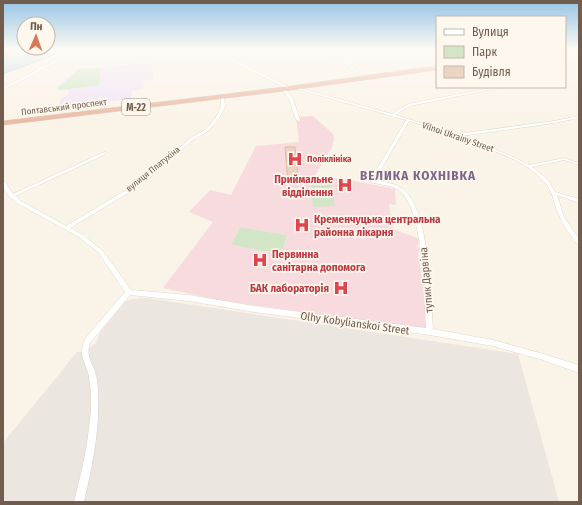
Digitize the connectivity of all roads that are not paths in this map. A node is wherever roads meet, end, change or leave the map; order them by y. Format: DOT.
graph roads {
  1 [pos="31,74"];
  2 [pos="260,74"];
  3 [pos="396,74"];
  4 [pos="3,88"];
  5 [pos="289,88"];
  6 [pos="496,88"];
  7 [pos="223,96"];
  8 [pos="392,115"];
  9 [pos="579,117"];
  10 [pos="298,120"];
  11 [pos="408,120"];
  12 [pos="3,123"];
  13 [pos="457,135"];
  14 [pos="104,153"];
  15 [pos="579,164"];
  16 [pos="528,166"];
  17 [pos="3,183"];
  18 [pos="555,193"];
  19 [pos="12,196"];
  20 [pos="579,201"];
  21 [pos="66,228"];
  22 [pos="579,243"];
  23 [pos="128,292"];
  24 [pos="430,332"];
  25 [pos="579,369"];
  26 [pos="79,502"];
  1 -- 4 [label="street"];
  2 -- 5 [label="street, Vilnoi Ukrainy Street"];
  3 -- 5 [label="highway, Полтавський проспект / М-22"];
  5 -- 7 [label="highway, Полтавський проспект / М-22"];
  5 -- 8 [label="street, Vilnoi Ukrainy Street"];
  5 -- 10 [label="street"];
  6 -- 8 [label="street"];
  7 -- 12 [label="highway, Полтавський проспект / М-22"];
  7 -- 21 [label="street, вулиця Платухіна"];
  8 -- 11 [label="street, Vilnoi Ukrainy Street"];
  9 -- 13 [label="street"];
  11 -- 13 [label="street, Vilnoi Ukrainy Street"];
  11 -- 24 [label="street, тупик Дарвіна"];
  13 -- 16 [label="street, Vilnoi Ukrainy Street"];
  14 -- 19 [label="street"];
  15 -- 16 [label="street"];
  16 -- 18 [label="street, Vilnoi Ukrainy Street"];
  17 -- 19 [label="street"];
  18 -- 20 [label="street"];
  18 -- 22 [label="street, Vilnoi Ukrainy Street"];
  19 -- 21 [label="street"];
  21 -- 23 [label="street"];
  23 -- 24 [label="street, Olhy Kobylianskoi Street"];
  23 -- 26 [label="street"];
  24 -- 25 [label="street, Olhy Kobylianskoi Street"];
}
